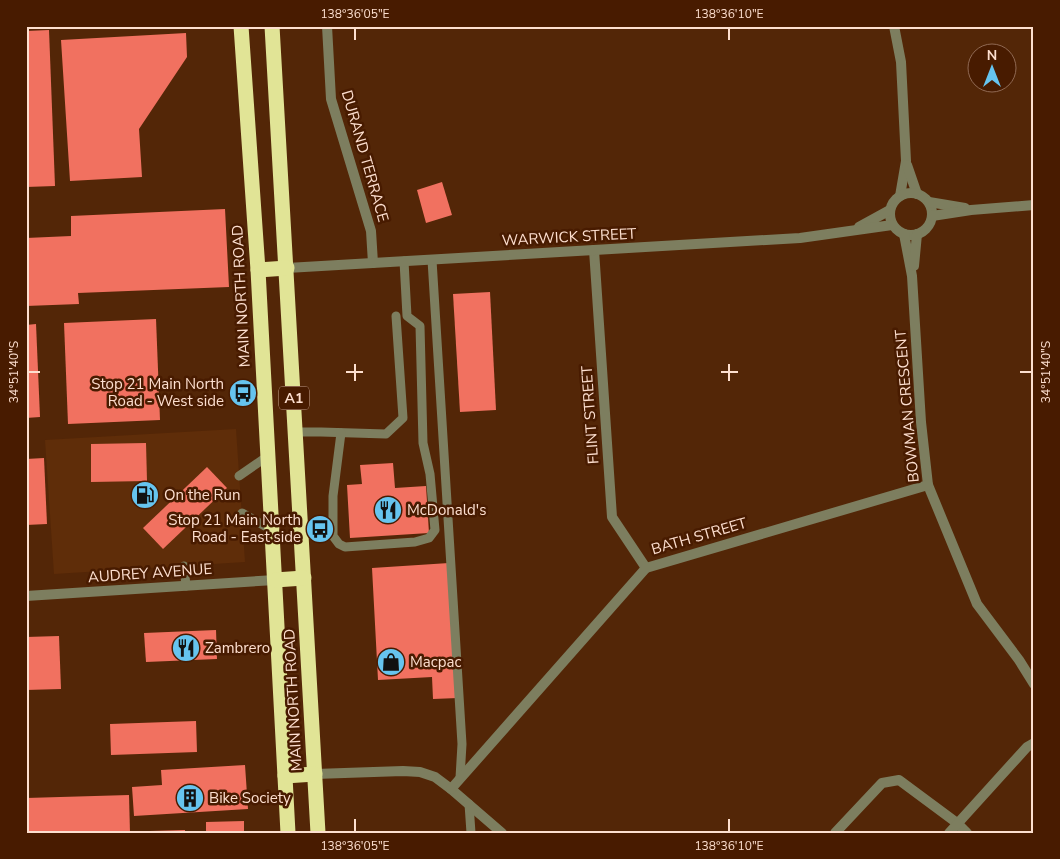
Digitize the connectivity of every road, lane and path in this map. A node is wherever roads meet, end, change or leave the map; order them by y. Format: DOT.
graph roads {
  1 [pos="241,26"];
  2 [pos="272,26"];
  3 [pos="328,26"];
  4 [pos="894,26"];
  5 [pos="906,161"];
  6 [pos="917,194"];
  7 [pos="900,196"];
  8 [pos="929,202"];
  9 [pos="1034,206"];
  10 [pos="890,210"];
  11 [pos="972,210"];
  12 [pos="932,216"];
  13 [pos="892,225"];
  14 [pos="853,230"];
  15 [pos="904,234"];
  16 [pos="917,234"];
  17 [pos="594,250"];
  18 [pos="432,260"];
  19 [pos="404,261"];
  20 [pos="373,263"];
  21 [pos="287,268"];
  22 [pos="258,270"];
  23 [pos="912,276"];
  24 [pos="396,316"];
  25 [pos="296,432"];
  26 [pos="341,433"];
  27 [pos="268,456"];
  28 [pos="239,476"];
  29 [pos="928,485"];
  30 [pos="242,513"];
  31 [pos="272,530"];
  32 [pos="184,566"];
  33 [pos="646,568"];
  34 [pos="304,578"];
  35 [pos="275,580"];
  36 [pos="186,586"];
  37 [pos="26,596"];
  38 [pos="1020,660"];
  39 [pos="1034,671"];
  40 [pos="1034,684"];
  41 [pos="1034,735"];
  42 [pos="1030,745"];
  43 [pos="315,774"];
  44 [pos="285,776"];
  45 [pos="460,778"];
  46 [pos="451,789"];
  47 [pos="469,804"];
  48 [pos="957,823"];
  49 [pos="288,833"];
  50 [pos="318,833"];
  51 [pos="470,833"];
  52 [pos="502,833"];
  53 [pos="835,833"];
  54 [pos="949,833"];
  55 [pos="967,833"];
  1 -- 22 [label="highway, MAIN NORTH ROAD / A1"];
  2 -- 21 [label="highway, MAIN NORTH ROAD / A1"];
  3 -- 20 [label="street, DURAND TERRACE"];
  4 -- 5 [label="street"];
  5 -- 6 [label="street"];
  5 -- 7 [label="street"];
  6 -- 7 [label="street"];
  6 -- 8 [label="street"];
  7 -- 10 [label="street"];
  8 -- 11 [label="street"];
  8 -- 12 [label="street"];
  9 -- 11 [label="street"];
  10 -- 13 [label="street"];
  10 -- 14 [label="street, WARWICK STREET"];
  11 -- 12 [label="street"];
  12 -- 16 [label="street"];
  13 -- 14 [label="street, WARWICK STREET"];
  13 -- 15 [label="street"];
  14 -- 17 [label="street, WARWICK STREET"];
  15 -- 16 [label="street"];
  15 -- 23 [label="street, BOWMAN CRESCENT"];
  16 -- 23 [label="street, BOWMAN CRESCENT"];
  17 -- 18 [label="street, WARWICK STREET"];
  17 -- 33 [label="street, FLINT STREET"];
  18 -- 19 [label="street, WARWICK STREET"];
  18 -- 45 [label="lane"];
  19 -- 20 [label="street, WARWICK STREET"];
  19 -- 26 [label="lane"];
  20 -- 21 [label="street, WARWICK STREET"];
  21 -- 22 [label="highway"];
  21 -- 25 [label="highway, MAIN NORTH ROAD / A1"];
  22 -- 27 [label="highway, MAIN NORTH ROAD / A1"];
  23 -- 29 [label="street, BOWMAN CRESCENT"];
  24 -- 26 [label="lane"];
  25 -- 26 [label="lane"];
  25 -- 34 [label="highway, MAIN NORTH ROAD / A1"];
  27 -- 28 [label="lane"];
  27 -- 31 [label="highway, MAIN NORTH ROAD / A1"];
  29 -- 33 [label="street, BATH STREET"];
  29 -- 38 [label="street, BOWMAN CRESCENT"];
  30 -- 31 [label="lane"];
  31 -- 35 [label="highway, MAIN NORTH ROAD / A1"];
  32 -- 36 [label="lane"];
  33 -- 45 [label="street, BATH STREET"];
  34 -- 35 [label="highway"];
  34 -- 43 [label="highway, MAIN NORTH ROAD / A1"];
  35 -- 36 [label="street, AUDREY AVENUE"];
  35 -- 44 [label="highway, MAIN NORTH ROAD / A1"];
  36 -- 37 [label="street, AUDREY AVENUE"];
  38 -- 39 [label="street, BOWMAN CRESCENT"];
  38 -- 40 [label="street, BOWMAN CRESCENT"];
  41 -- 42 [label="street"];
  42 -- 48 [label="street"];
  43 -- 44 [label="highway"];
  43 -- 46 [label="street"];
  43 -- 50 [label="highway, MAIN NORTH ROAD / A1"];
  44 -- 49 [label="highway, MAIN NORTH ROAD / A1"];
  45 -- 46 [label="street, BATH STREET"];
  46 -- 47 [label="street"];
  47 -- 51 [label="lane"];
  47 -- 52 [label="street"];
  48 -- 53 [label="street"];
  48 -- 54 [label="street"];
  48 -- 55 [label="street"];
}
